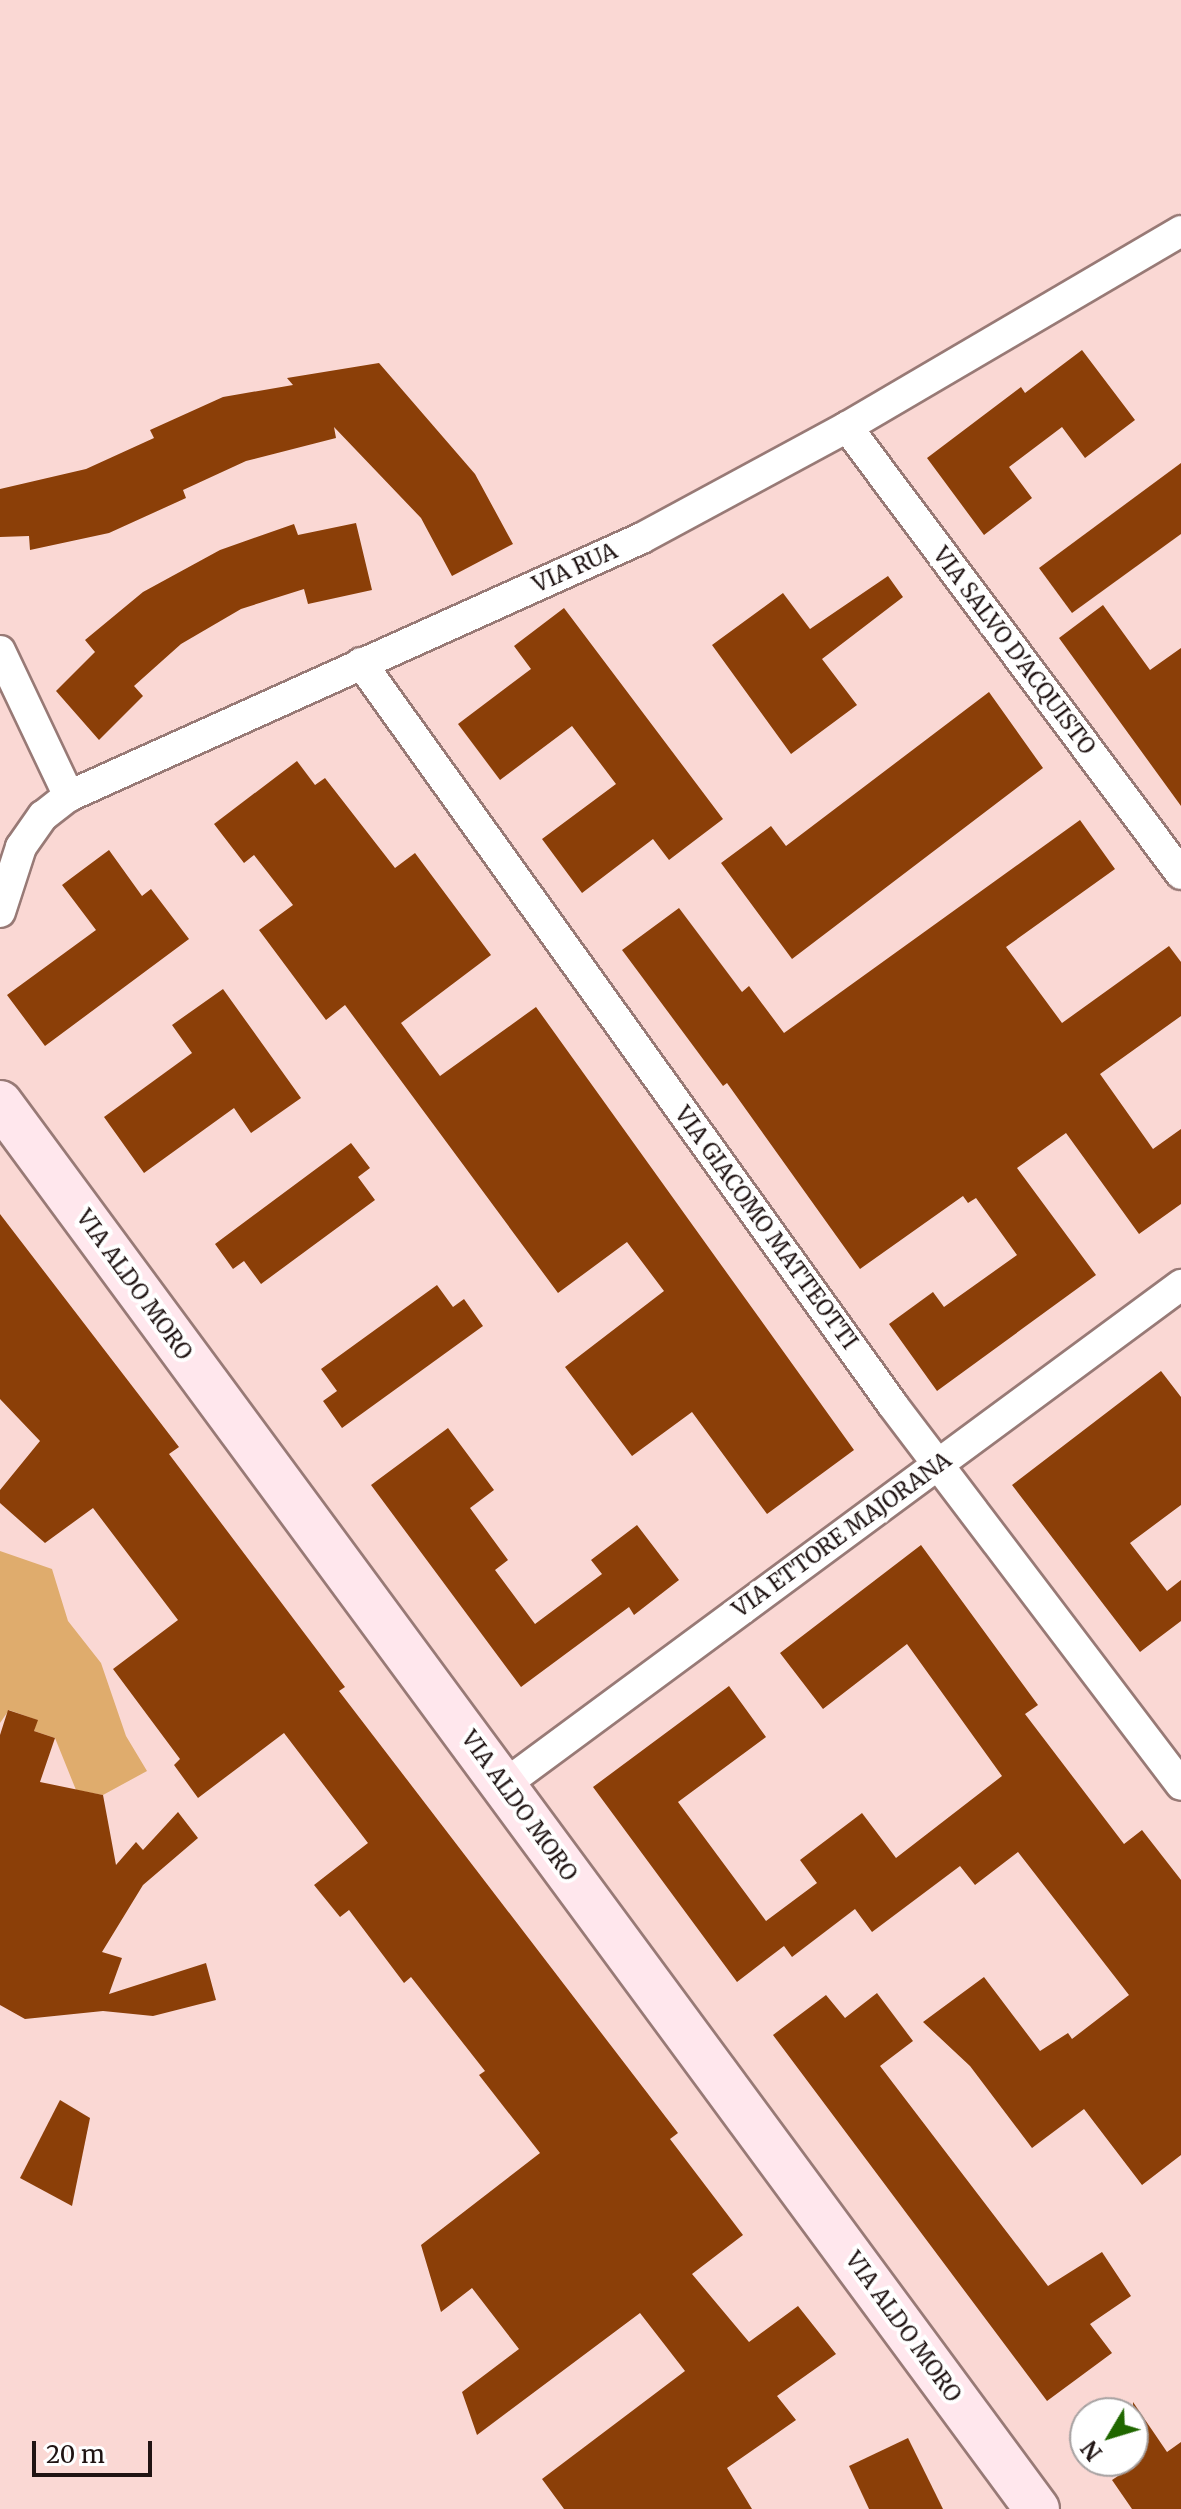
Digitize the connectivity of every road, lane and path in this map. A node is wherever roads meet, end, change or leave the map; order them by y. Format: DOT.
graph roads {
  1 [pos="1181,231"];
  2 [pos="847,427"];
  3 [pos="0,651"];
  4 [pos="361,663"];
  5 [pos="69,796"];
  6 [pos="1181,874"];
  7 [pos="0,912"];
  8 [pos="0,1103"];
  9 [pos="1181,1285"];
  10 [pos="938,1465"];
  11 [pos="504,1785"];
  12 [pos="1181,1785"];
  13 [pos="1037,2509"];
  1 -- 2 [label="street, VIA RUA"];
  2 -- 4 [label="street, VIA RUA"];
  2 -- 6 [label="street, VIA SALVO D'ACQUISTO"];
  3 -- 5 [label="street"];
  4 -- 5 [label="street, VIA RUA"];
  4 -- 10 [label="street, VIA GIACOMO MATTEOTTI"];
  5 -- 7 [label="street, VIA RUA"];
  8 -- 11 [label="street, VIA ALDO MORO"];
  9 -- 10 [label="street, VIA ETTORE MAJORANA"];
  10 -- 11 [label="street, VIA ETTORE MAJORANA"];
  10 -- 12 [label="street, VIA GIACOMO MATTEOTTI"];
  11 -- 13 [label="street, VIA ALDO MORO"];
}
